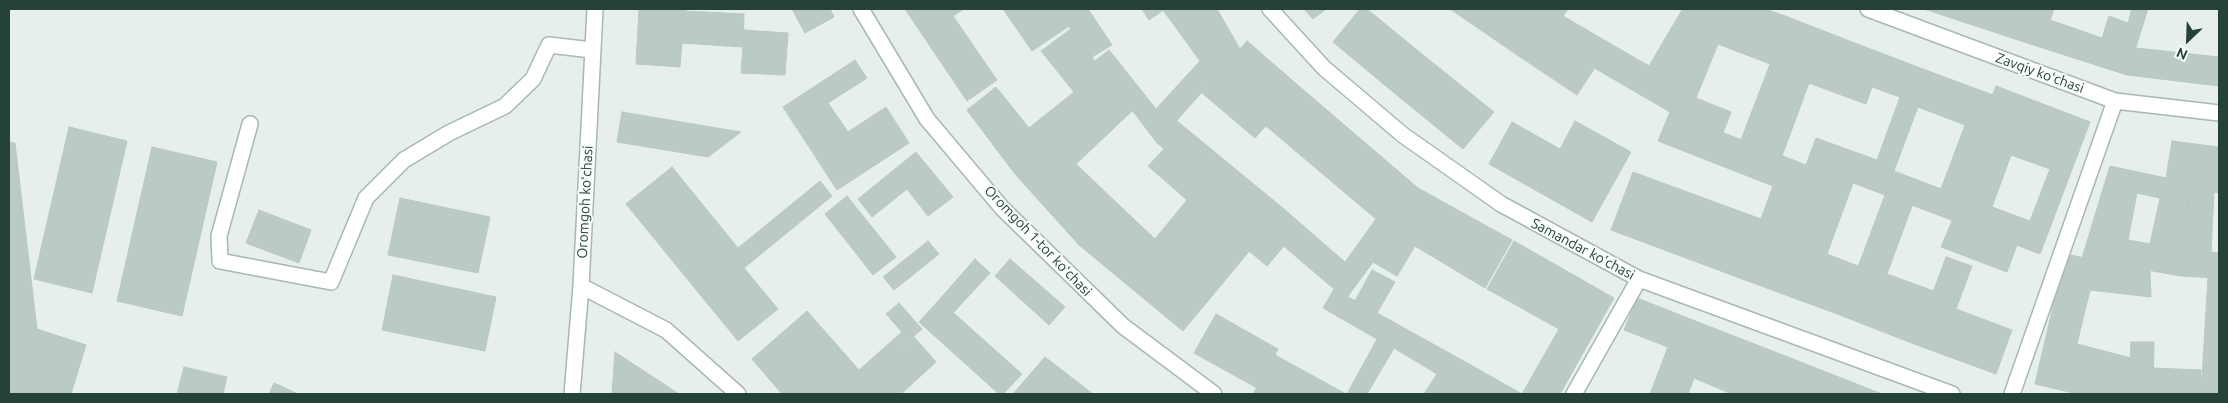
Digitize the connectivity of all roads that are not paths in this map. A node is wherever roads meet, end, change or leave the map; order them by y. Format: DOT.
graph roads {
  1 [pos="595,9"];
  2 [pos="861,9"];
  3 [pos="1270,9"];
  4 [pos="1868,9"];
  5 [pos="592,50"];
  6 [pos="2115,101"];
  7 [pos="2219,113"];
  8 [pos="250,124"];
  9 [pos="1640,279"];
  10 [pos="581,286"];
  11 [pos="572,394"];
  12 [pos="738,394"];
  13 [pos="1214,394"];
  14 [pos="1574,394"];
  15 [pos="1952,394"];
  16 [pos="2012,394"];
  1 -- 5 [label="street, Oromgoh koʻchasi"];
  2 -- 13 [label="street, Oromgoh 1-tor koʻchasi"];
  3 -- 9 [label="street, Samandar ko‘chasi"];
  4 -- 6 [label="street, Zavqiy koʻchasi"];
  5 -- 8 [label="street"];
  5 -- 10 [label="street, Oromgoh koʻchasi"];
  6 -- 7 [label="street, Zavqiy koʻchasi"];
  6 -- 16 [label="street"];
  9 -- 14 [label="street"];
  9 -- 15 [label="street, Samandar ko‘chasi"];
  10 -- 11 [label="street, Oromgoh koʻchasi"];
  10 -- 12 [label="street"];
}
